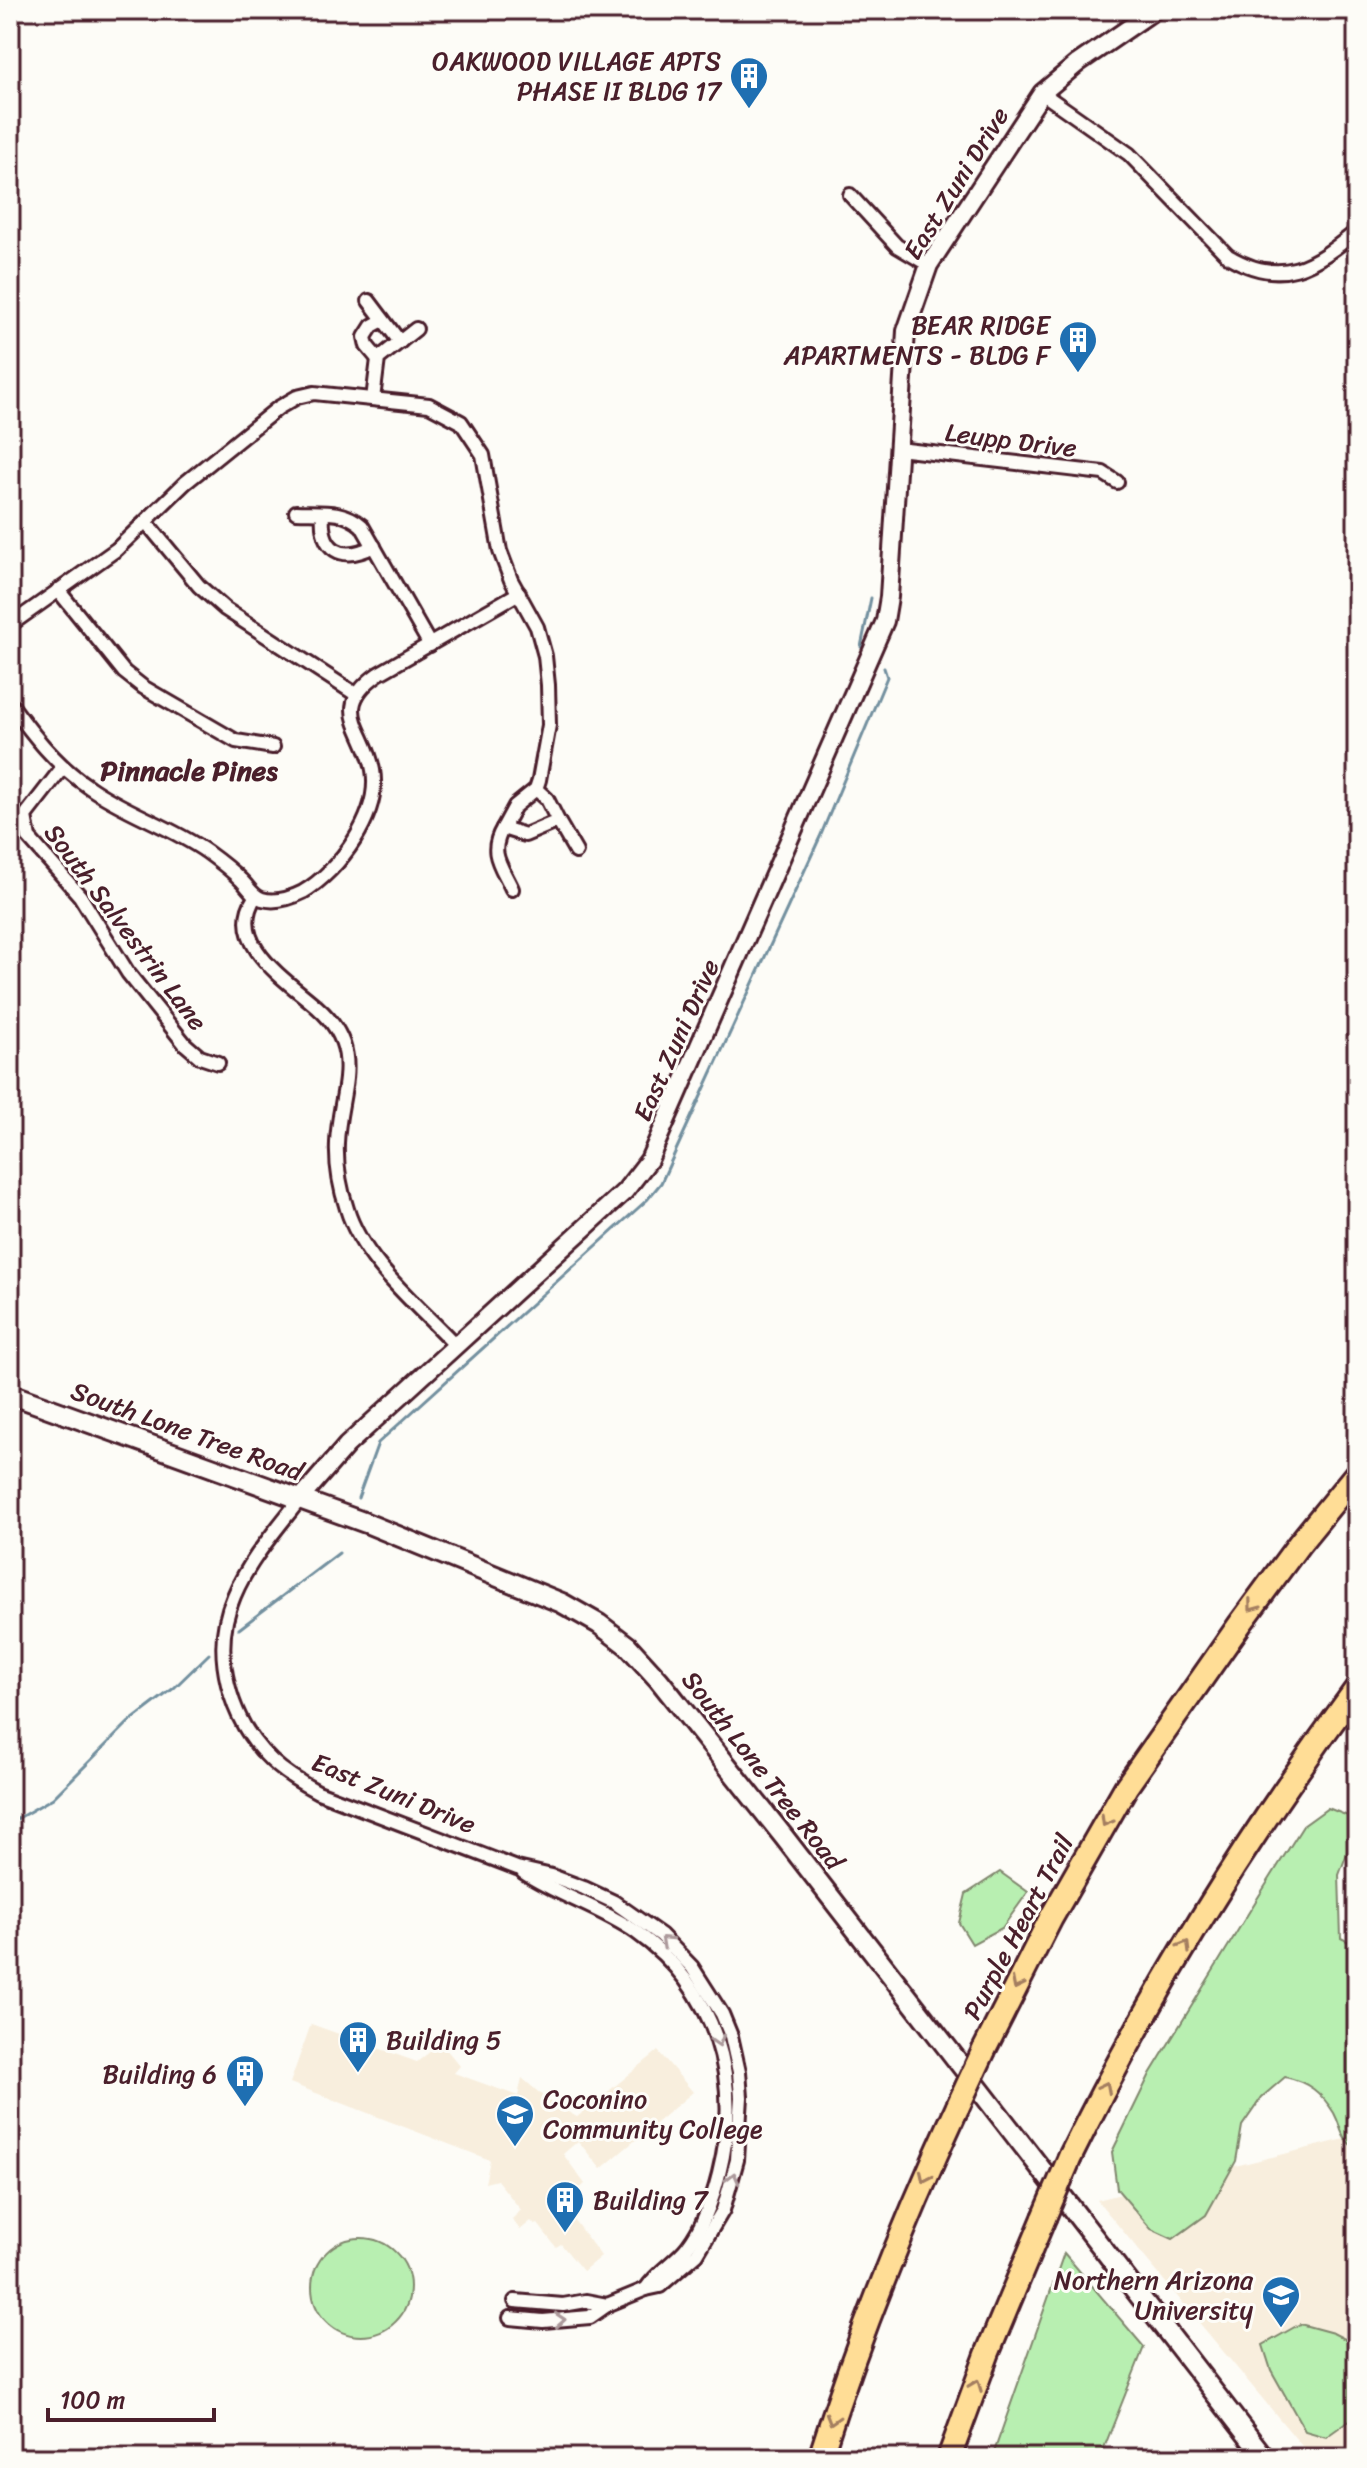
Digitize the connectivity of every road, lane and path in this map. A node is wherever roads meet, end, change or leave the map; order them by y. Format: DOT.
graph roads {
  1 [pos="1155,10"];
  2 [pos="1042,93"];
  3 [pos="850,195"];
  4 [pos="1357,231"];
  5 [pos="929,265"];
  6 [pos="369,301"];
  7 [pos="383,320"];
  8 [pos="416,329"];
  9 [pos="400,342"];
  10 [pos="378,359"];
  11 [pos="373,399"];
  12 [pos="898,449"];
  13 [pos="1117,482"];
  14 [pos="296,512"];
  15 [pos="323,513"];
  16 [pos="146,522"];
  17 [pos="374,546"];
  18 [pos="58,590"];
  19 [pos="519,593"];
  20 [pos="10,625"];
  21 [pos="430,645"];
  22 [pos="357,695"];
  23 [pos="10,703"];
  24 [pos="273,747"];
  25 [pos="63,767"];
  26 [pos="536,789"];
  27 [pos="558,821"];
  28 [pos="503,828"];
  29 [pos="576,852"];
  30 [pos="512,889"];
  31 [pos="255,897"];
  32 [pos="218,1063"];
  33 [pos="456,1346"];
  34 [pos="10,1394"];
  35 [pos="1357,1473"];
  36 [pos="300,1499"];
  37 [pos="1357,1688"];
  38 [pos="515,2301"];
  39 [pos="607,2305"];
  40 [pos="510,2318"];
  41 [pos="820,2458"];
  42 [pos="949,2458"];
  43 [pos="1265,2458"];
  1 -- 2 [label="street, East Zuni Drive"];
  2 -- 4 [label="street"];
  2 -- 5 [label="street, East Zuni Drive"];
  3 -- 5 [label="street"];
  5 -- 12 [label="street, East Zuni Drive"];
  6 -- 7 [label="street"];
  7 -- 9 [label="street"];
  7 -- 10 [label="street"];
  8 -- 9 [label="street"];
  9 -- 10 [label="street"];
  10 -- 11 [label="street"];
  11 -- 16 [label="street"];
  11 -- 19 [label="street"];
  12 -- 13 [label="street, Leupp Drive"];
  12 -- 33 [label="street, East Zuni Drive"];
  14 -- 15 [label="street"];
  15 -- 17 [label="street"];
  15 -- 17 [label="street"];
  16 -- 18 [label="street"];
  16 -- 22 [label="street"];
  17 -- 21 [label="street"];
  18 -- 20 [label="street"];
  18 -- 24 [label="street"];
  19 -- 21 [label="street"];
  19 -- 26 [label="street"];
  21 -- 22 [label="street"];
  22 -- 31 [label="street"];
  23 -- 25 [label="street"];
  25 -- 31 [label="street"];
  25 -- 32 [label="street, South Salvestrin Lane"];
  26 -- 27 [label="street"];
  26 -- 28 [label="street"];
  27 -- 28 [label="street"];
  27 -- 29 [label="street"];
  28 -- 30 [label="street"];
  31 -- 33 [label="street"];
  33 -- 36 [label="street, East Zuni Drive"];
  34 -- 36 [label="main road, South Lone Tree Road"];
  35 -- 41 [label="highway, Purple Heart Trail, one-way, bridge"];
  36 -- 39 [label="street, East Zuni Drive"];
  36 -- 43 [label="main road, South Lone Tree Road"];
  42 -- 37 [label="highway, one-way, bridge"];
  38 -- 39 [label="street, East Zuni Drive"];
  40 -- 39 [label="street, East Zuni Drive, one-way"];
}
